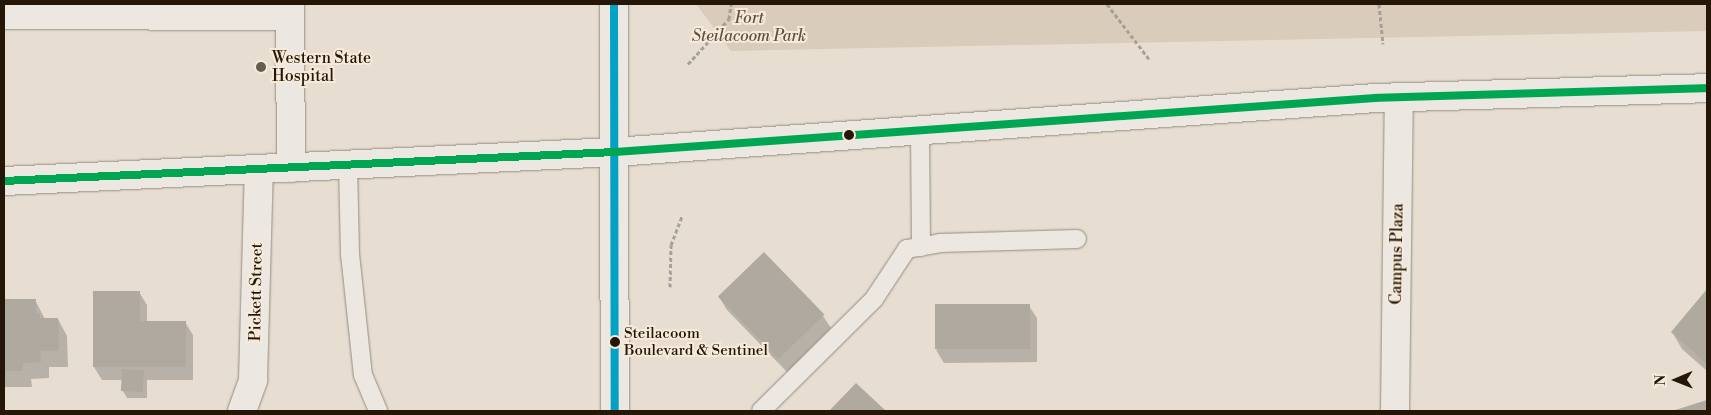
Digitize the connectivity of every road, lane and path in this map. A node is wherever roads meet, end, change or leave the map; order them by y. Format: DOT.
graph roads {
  1 [pos="614,4"];
  2 [pos="731,4"];
  3 [pos="1107,4"];
  4 [pos="1379,4"];
  5 [pos="290,10"];
  6 [pos="4,15"];
  7 [pos="1383,44"];
  8 [pos="1149,59"];
  9 [pos="688,64"];
  10 [pos="1707,88"];
  11 [pos="1400,97"];
  12 [pos="920,130"];
  13 [pos="615,152"];
  14 [pos="348,165"];
  15 [pos="292,168"];
  16 [pos="259,170"];
  17 [pos="4,181"];
  18 [pos="682,216"];
  19 [pos="1077,239"];
  20 [pos="921,247"];
  21 [pos="670,287"];
  22 [pos="242,411"];
  23 [pos="378,411"];
  24 [pos="615,411"];
  25 [pos="761,411"];
  26 [pos="1395,411"];
  1 -- 13 [label="street"];
  2 -- 9 [label="path"];
  3 -- 8 [label="path"];
  4 -- 7 [label="path"];
  5 -- 6 [label="street"];
  5 -- 15 [label="street"];
  10 -- 11 [label="street"];
  11 -- 12 [label="street"];
  11 -- 26 [label="street, Campus Plaza"];
  12 -- 13 [label="street"];
  12 -- 20 [label="lane"];
  13 -- 14 [label="street"];
  13 -- 24 [label="street"];
  14 -- 15 [label="street"];
  14 -- 23 [label="lane"];
  15 -- 16 [label="street"];
  16 -- 17 [label="street"];
  16 -- 22 [label="street, Pickett Street"];
  18 -- 21 [label="path"];
  19 -- 20 [label="lane"];
  20 -- 25 [label="lane"];
}
